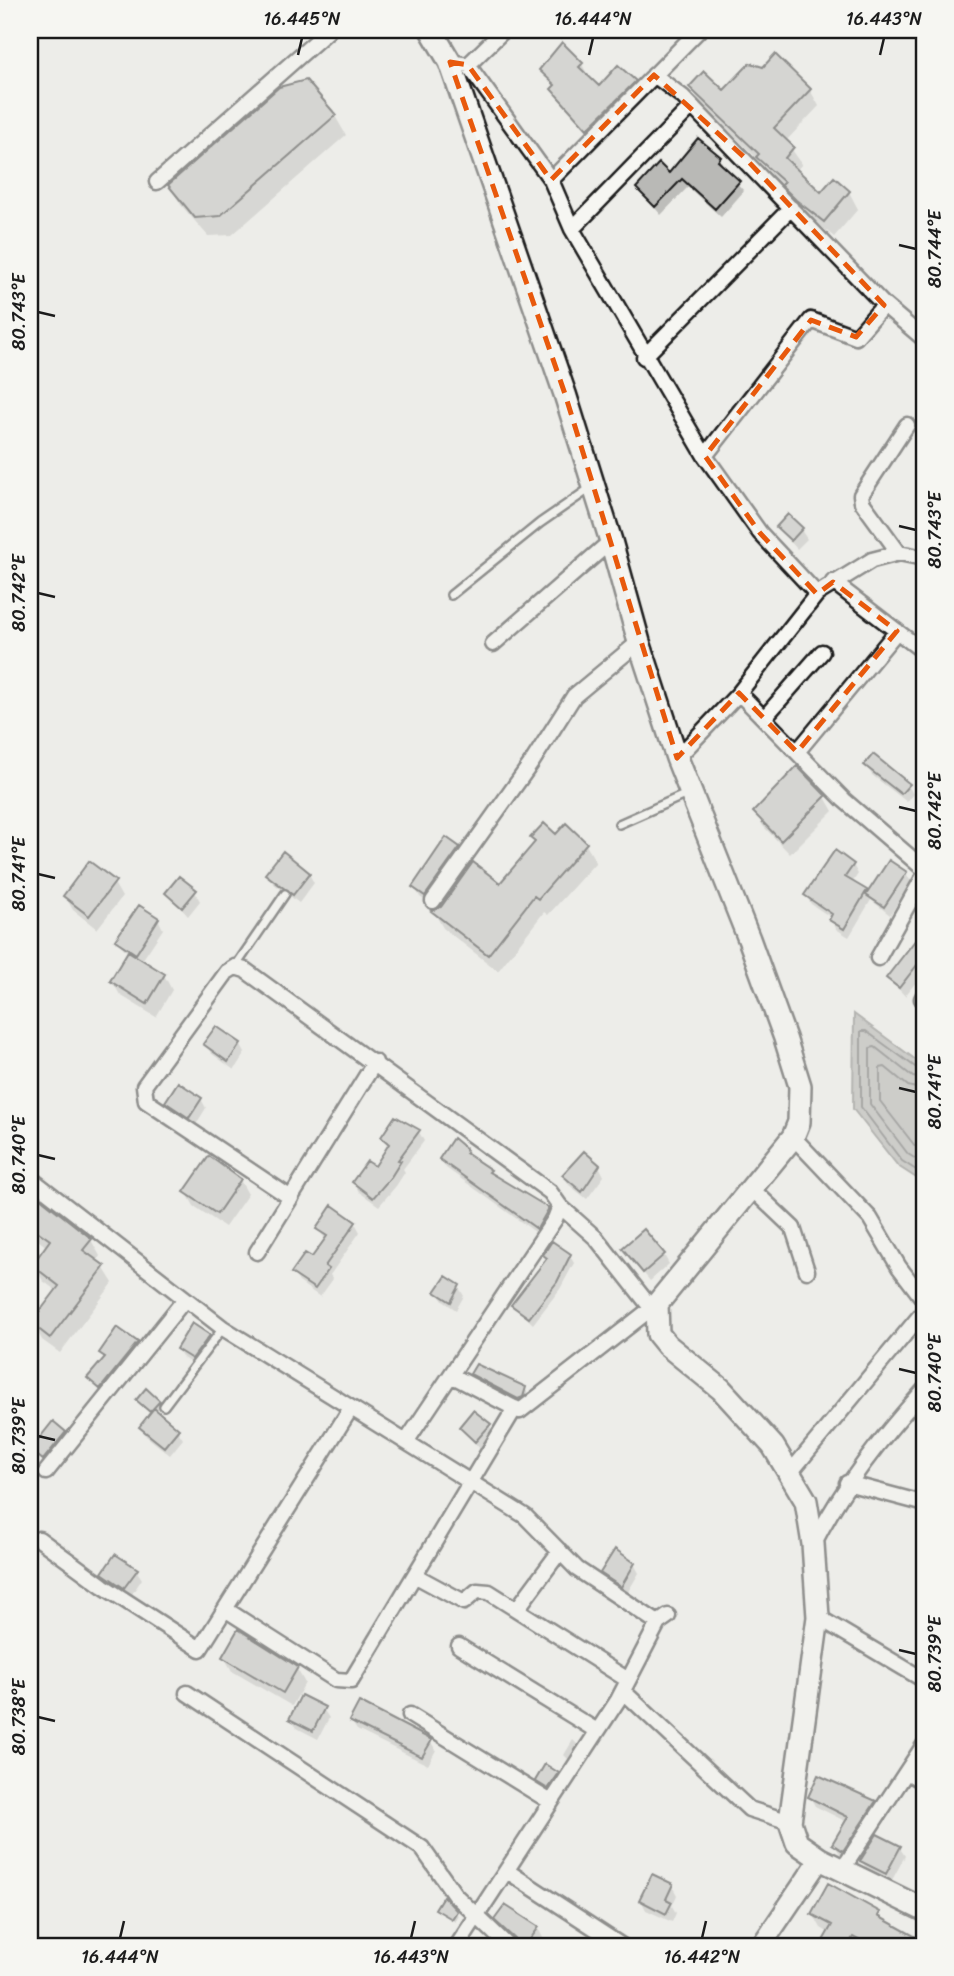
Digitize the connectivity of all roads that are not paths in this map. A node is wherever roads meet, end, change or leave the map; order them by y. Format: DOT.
graph roads {
  1 [pos="329,30"];
  2 [pos="431,30"];
  3 [pos="504,30"];
  4 [pos="699,30"];
  5 [pos="459,64"];
  6 [pos="654,75"];
  7 [pos="691,107"];
  8 [pos="551,180"];
  9 [pos="158,182"];
  10 [pos="791,208"];
  11 [pos="572,229"];
  12 [pos="884,305"];
  13 [pos="924,339"];
  14 [pos="644,356"];
  15 [pos="907,425"];
  16 [pos="705,456"];
  17 [pos="594,486"];
  18 [pos="611,541"];
  19 [pos="899,553"];
  20 [pos="924,558"];
  21 [pos="833,582"];
  22 [pos="817,593"];
  23 [pos="451,595"];
  24 [pos="897,631"];
  25 [pos="639,642"];
  26 [pos="493,644"];
  27 [pos="822,652"];
  28 [pos="924,652"];
  29 [pos="739,693"];
  30 [pos="764,718"];
  31 [pos="797,752"];
  32 [pos="677,758"];
  33 [pos="691,792"];
  34 [pos="619,824"];
  35 [pos="924,869"];
  36 [pos="924,876"];
  37 [pos="285,894"];
  38 [pos="433,901"];
  39 [pos="878,958"];
  40 [pos="236,967"];
  41 [pos="375,1062"];
  42 [pos="793,1137"];
  43 [pos="30,1178"];
  44 [pos="754,1190"];
  45 [pos="291,1198"];
  46 [pos="560,1206"];
  47 [pos="257,1252"];
  48 [pos="807,1271"];
  49 [pos="185,1299"];
  50 [pos="924,1300"];
  51 [pos="655,1306"];
  52 [pos="924,1311"];
  53 [pos="223,1328"];
  54 [pos="451,1375"];
  55 [pos="924,1390"];
  56 [pos="164,1406"];
  57 [pos="351,1408"];
  58 [pos="515,1408"];
  59 [pos="405,1442"];
  60 [pos="46,1472"];
  61 [pos="789,1474"];
  62 [pos="471,1483"];
  63 [pos="847,1483"];
  64 [pos="924,1501"];
  65 [pos="35,1537"];
  66 [pos="813,1544"];
  67 [pos="559,1551"];
  68 [pos="416,1576"];
  69 [pos="225,1609"];
  70 [pos="517,1609"];
  71 [pos="818,1617"];
  72 [pos="459,1646"];
  73 [pos="923,1675"];
  74 [pos="625,1685"];
  75 [pos="187,1693"];
  76 [pos="410,1714"];
  77 [pos="597,1731"];
  78 [pos="924,1745"];
  79 [pos="907,1772"];
  80 [pos="924,1782"];
  81 [pos="551,1802"];
  82 [pos="790,1822"];
  83 [pos="820,1859"];
  84 [pos="842,1870"];
  85 [pos="507,1871"];
  86 [pos="924,1910"];
  87 [pos="477,1917"];
  88 [pos="457,1946"];
  89 [pos="508,1946"];
  90 [pos="622,1946"];
  91 [pos="761,1946"];
  1 -- 9 [label="street"];
  2 -- 5 [label="main road"];
  3 -- 5 [label="street"];
  4 -- 6 [label="street"];
  5 -- 8 [label="street"];
  5 -- 17 [label="main road"];
  6 -- 7 [label="street"];
  6 -- 8 [label="street"];
  7 -- 10 [label="street"];
  7 -- 11 [label="street"];
  8 -- 11 [label="street"];
  10 -- 12 [label="street"];
  10 -- 14 [label="street"];
  11 -- 14 [label="street"];
  12 -- 13 [label="street"];
  12 -- 16 [label="street"];
  14 -- 16 [label="street"];
  15 -- 19 [label="street"];
  16 -- 22 [label="street"];
  17 -- 18 [label="main road"];
  17 -- 23 [label="lane"];
  18 -- 25 [label="main road"];
  18 -- 26 [label="street"];
  19 -- 20 [label="street"];
  19 -- 21 [label="street"];
  21 -- 22 [label="street"];
  21 -- 24 [label="street"];
  22 -- 29 [label="street"];
  24 -- 28 [label="street"];
  24 -- 31 [label="street"];
  25 -- 32 [label="main road"];
  25 -- 38 [label="street"];
  27 -- 30 [label="street"];
  29 -- 30 [label="street"];
  29 -- 32 [label="street"];
  30 -- 31 [label="street"];
  31 -- 35 [label="street"];
  32 -- 33 [label="main road"];
  33 -- 34 [label="lane"];
  33 -- 42 [label="main road"];
  36 -- 39 [label="street"];
  37 -- 40 [label="lane"];
  40 -- 41 [label="street"];
  40 -- 45 [label="street"];
  41 -- 45 [label="street"];
  41 -- 46 [label="street"];
  42 -- 44 [label="main road"];
  42 -- 50 [label="street"];
  43 -- 49 [label="street"];
  44 -- 48 [label="street"];
  44 -- 51 [label="main road"];
  45 -- 47 [label="street"];
  46 -- 51 [label="street"];
  46 -- 54 [label="street"];
  49 -- 53 [label="street"];
  49 -- 60 [label="street"];
  51 -- 58 [label="street"];
  51 -- 61 [label="main road"];
  52 -- 61 [label="street"];
  53 -- 56 [label="lane"];
  53 -- 57 [label="street"];
  54 -- 58 [label="street"];
  54 -- 59 [label="street"];
  55 -- 63 [label="street"];
  57 -- 59 [label="street"];
  57 -- 69 [label="street"];
  58 -- 62 [label="street"];
  59 -- 62 [label="street"];
  61 -- 66 [label="main road"];
  62 -- 67 [label="street"];
  62 -- 68 [label="street"];
  63 -- 64 [label="street"];
  63 -- 66 [label="street"];
  65 -- 69 [label="street"];
  66 -- 71 [label="main road"];
  67 -- 70 [label="street"];
  67 -- 74 [label="street"];
  68 -- 69 [label="street"];
  68 -- 70 [label="street"];
  70 -- 74 [label="street"];
  71 -- 73 [label="street"];
  71 -- 82 [label="main road"];
  72 -- 77 [label="street"];
  74 -- 77 [label="street"];
  74 -- 82 [label="street"];
  75 -- 87 [label="street"];
  76 -- 81 [label="street"];
  77 -- 81 [label="street"];
  78 -- 79 [label="street"];
  79 -- 80 [label="street"];
  79 -- 84 [label="street"];
  81 -- 85 [label="street"];
  82 -- 83 [label="main road"];
  83 -- 84 [label="main road"];
  83 -- 91 [label="street"];
  84 -- 86 [label="main road"];
  85 -- 87 [label="street"];
  85 -- 90 [label="street"];
  87 -- 88 [label="street"];
  87 -- 89 [label="street"];
}
